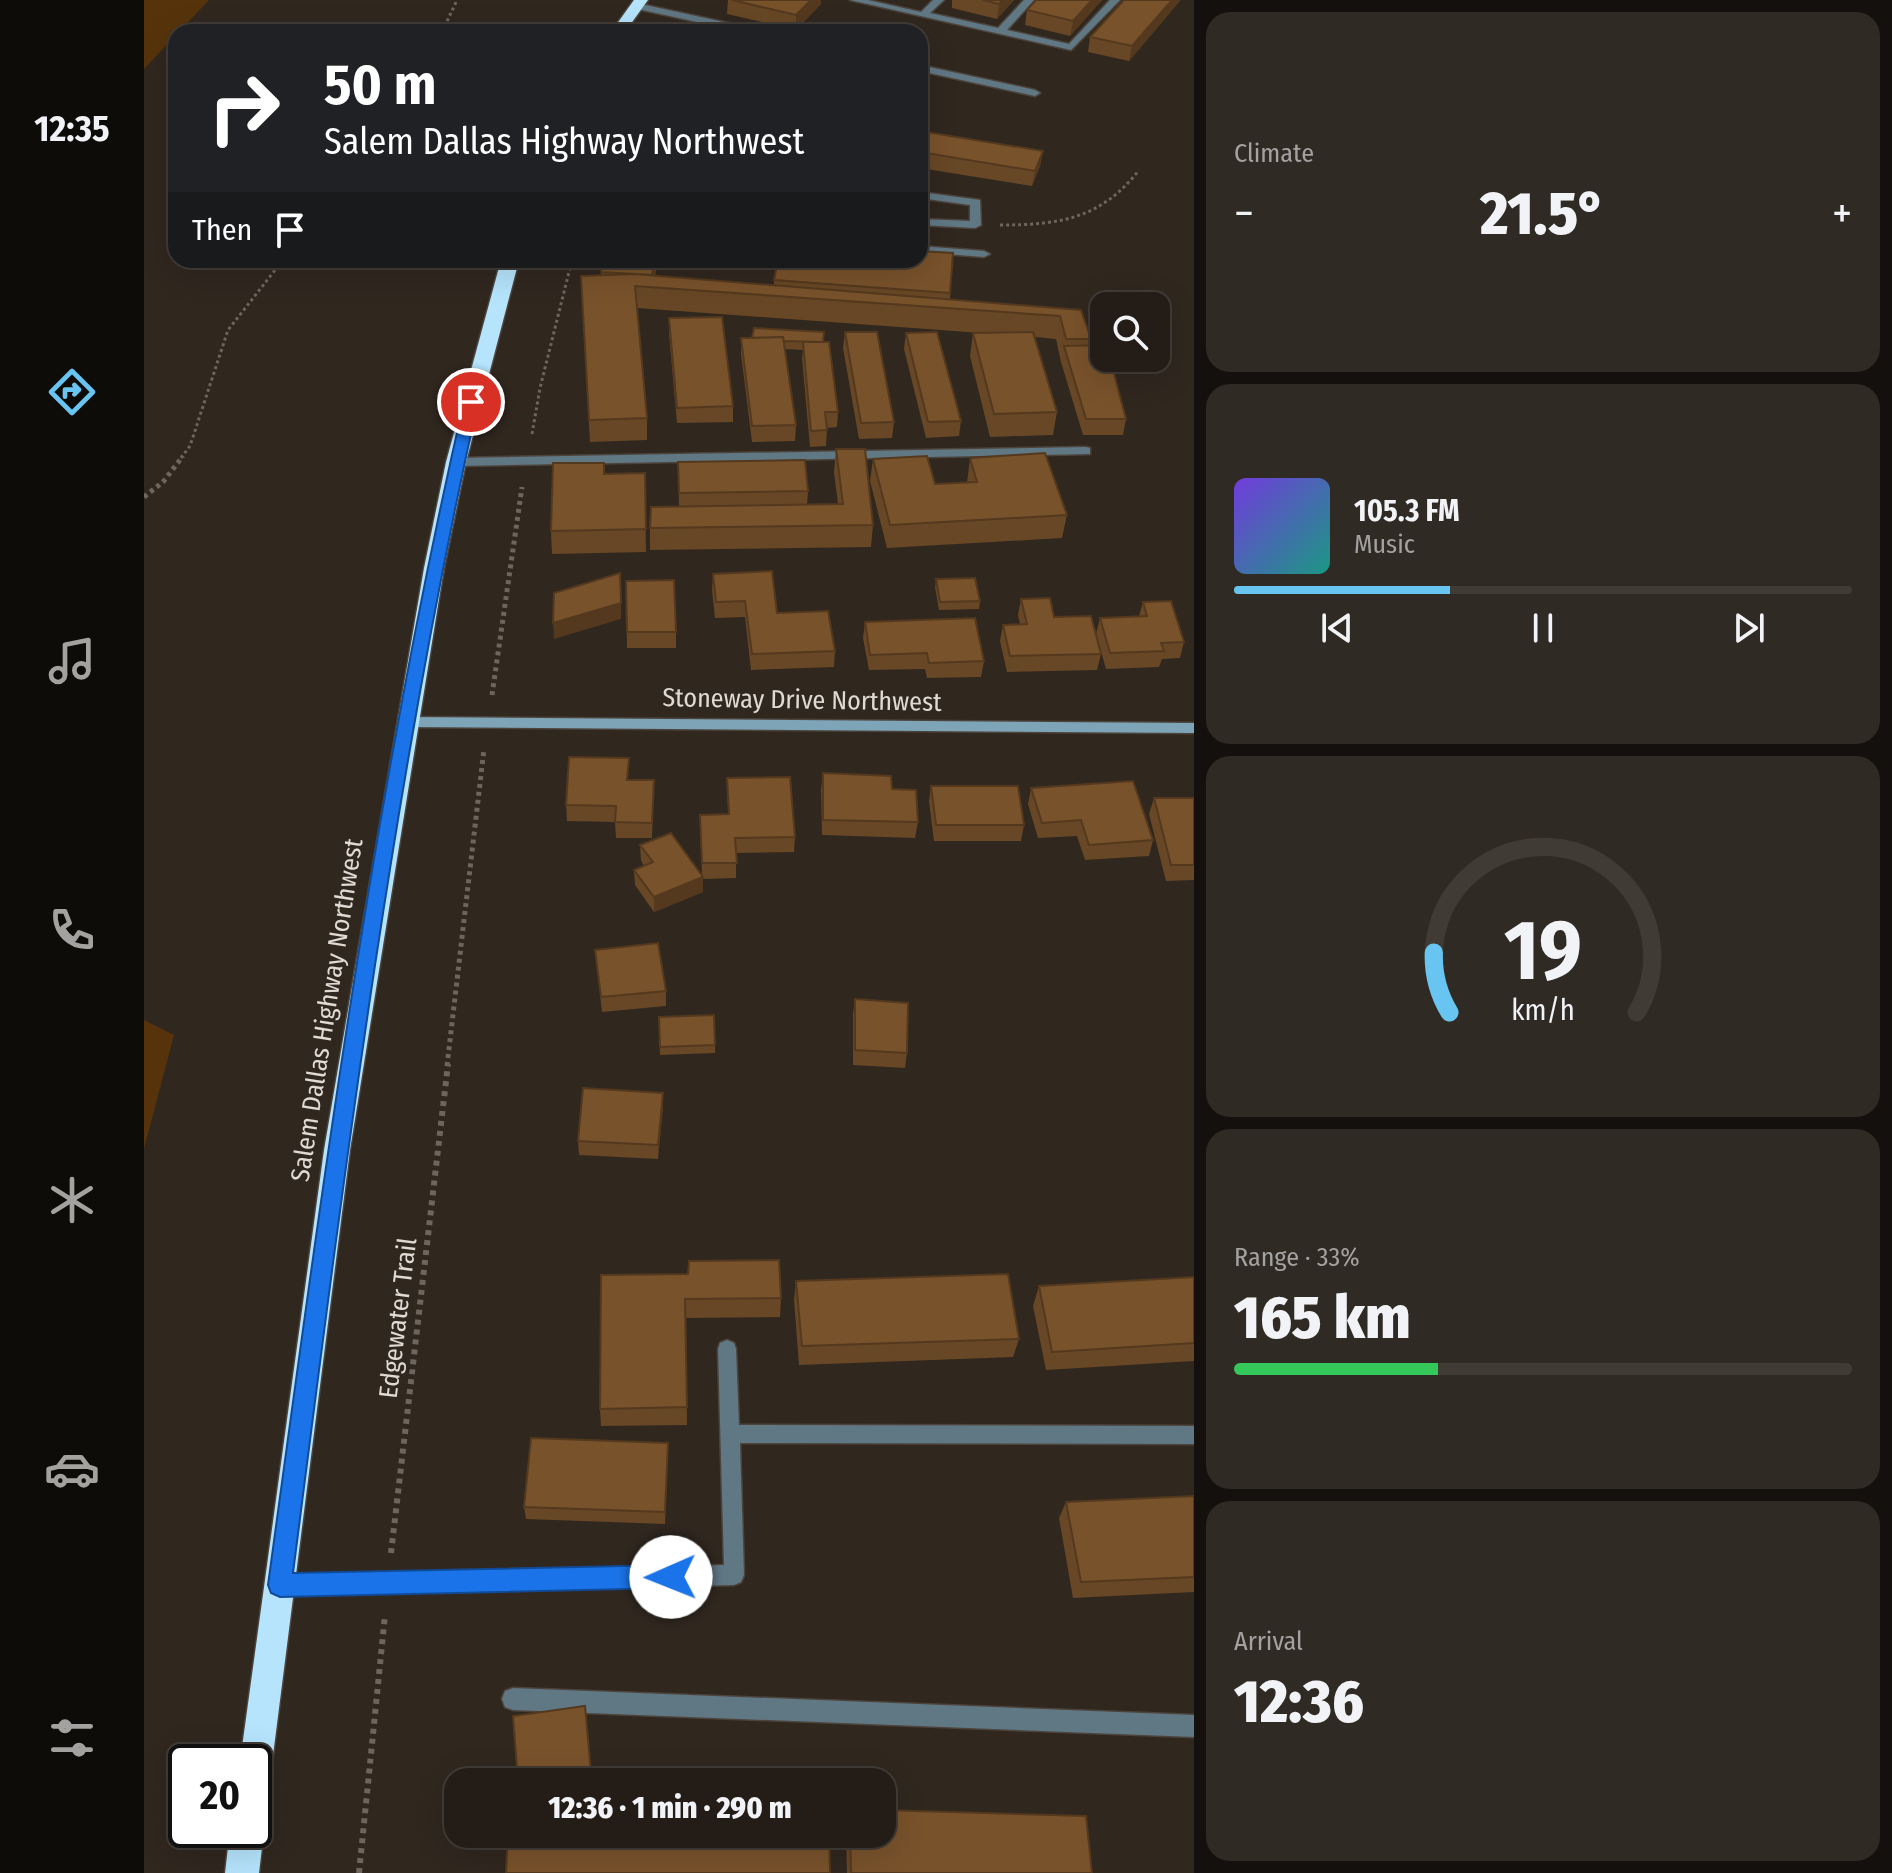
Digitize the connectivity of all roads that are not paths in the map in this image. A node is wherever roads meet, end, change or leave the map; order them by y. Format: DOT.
graph roads {
  1 [pos="855,0"];
  2 [pos="939,0"];
  3 [pos="1029,0"];
  4 [pos="1115,0"];
  5 [pos="639,3"];
  6 [pos="923,15"];
  7 [pos="624,24"];
  8 [pos="724,24"];
  9 [pos="1000,32"];
  10 [pos="928,70"];
  11 [pos="1035,93"];
  12 [pos="928,196"];
  13 [pos="928,222"];
  14 [pos="928,250"];
  15 [pos="984,254"];
  16 [pos="508,268"];
  17 [pos="1086,451"];
  18 [pos="456,462"];
  19 [pos="409,722"];
  20 [pos="1194,728"];
  21 [pos="727,1349"];
  22 [pos="730,1434"];
  23 [pos="1194,1435"];
  24 [pos="280,1585"];
  25 [pos="513,1699"];
  26 [pos="1194,1726"];
  27 [pos="259,1744"];
  28 [pos="245,1848"];
  29 [pos="242,1873"];
  1 -- 6 [label="lane"];
  2 -- 6 [label="lane"];
  3 -- 9 [label="lane"];
  4 -- 9 [label="lane"];
  5 -- 7 [label="highway"];
  5 -- 8 [label="lane"];
  6 -- 9 [label="lane"];
  10 -- 11 [label="lane"];
  12 -- 13 [label="lane"];
  14 -- 15 [label="lane"];
  16 -- 18 [label="highway, Salem Dallas Highway Northwest"];
  17 -- 18 [label="lane"];
  18 -- 19 [label="highway, Salem Dallas Highway Northwest"];
  19 -- 20 [label="street, Stoneway Drive Northwest"];
  19 -- 24 [label="highway, Salem Dallas Highway Northwest"];
  21 -- 22 [label="lane"];
  22 -- 23 [label="lane"];
  22 -- 24 [label="lane"];
  24 -- 27 [label="highway, Salem Dallas Highway Northwest"];
  25 -- 26 [label="lane"];
  28 -- 29 [label="highway"];
}
